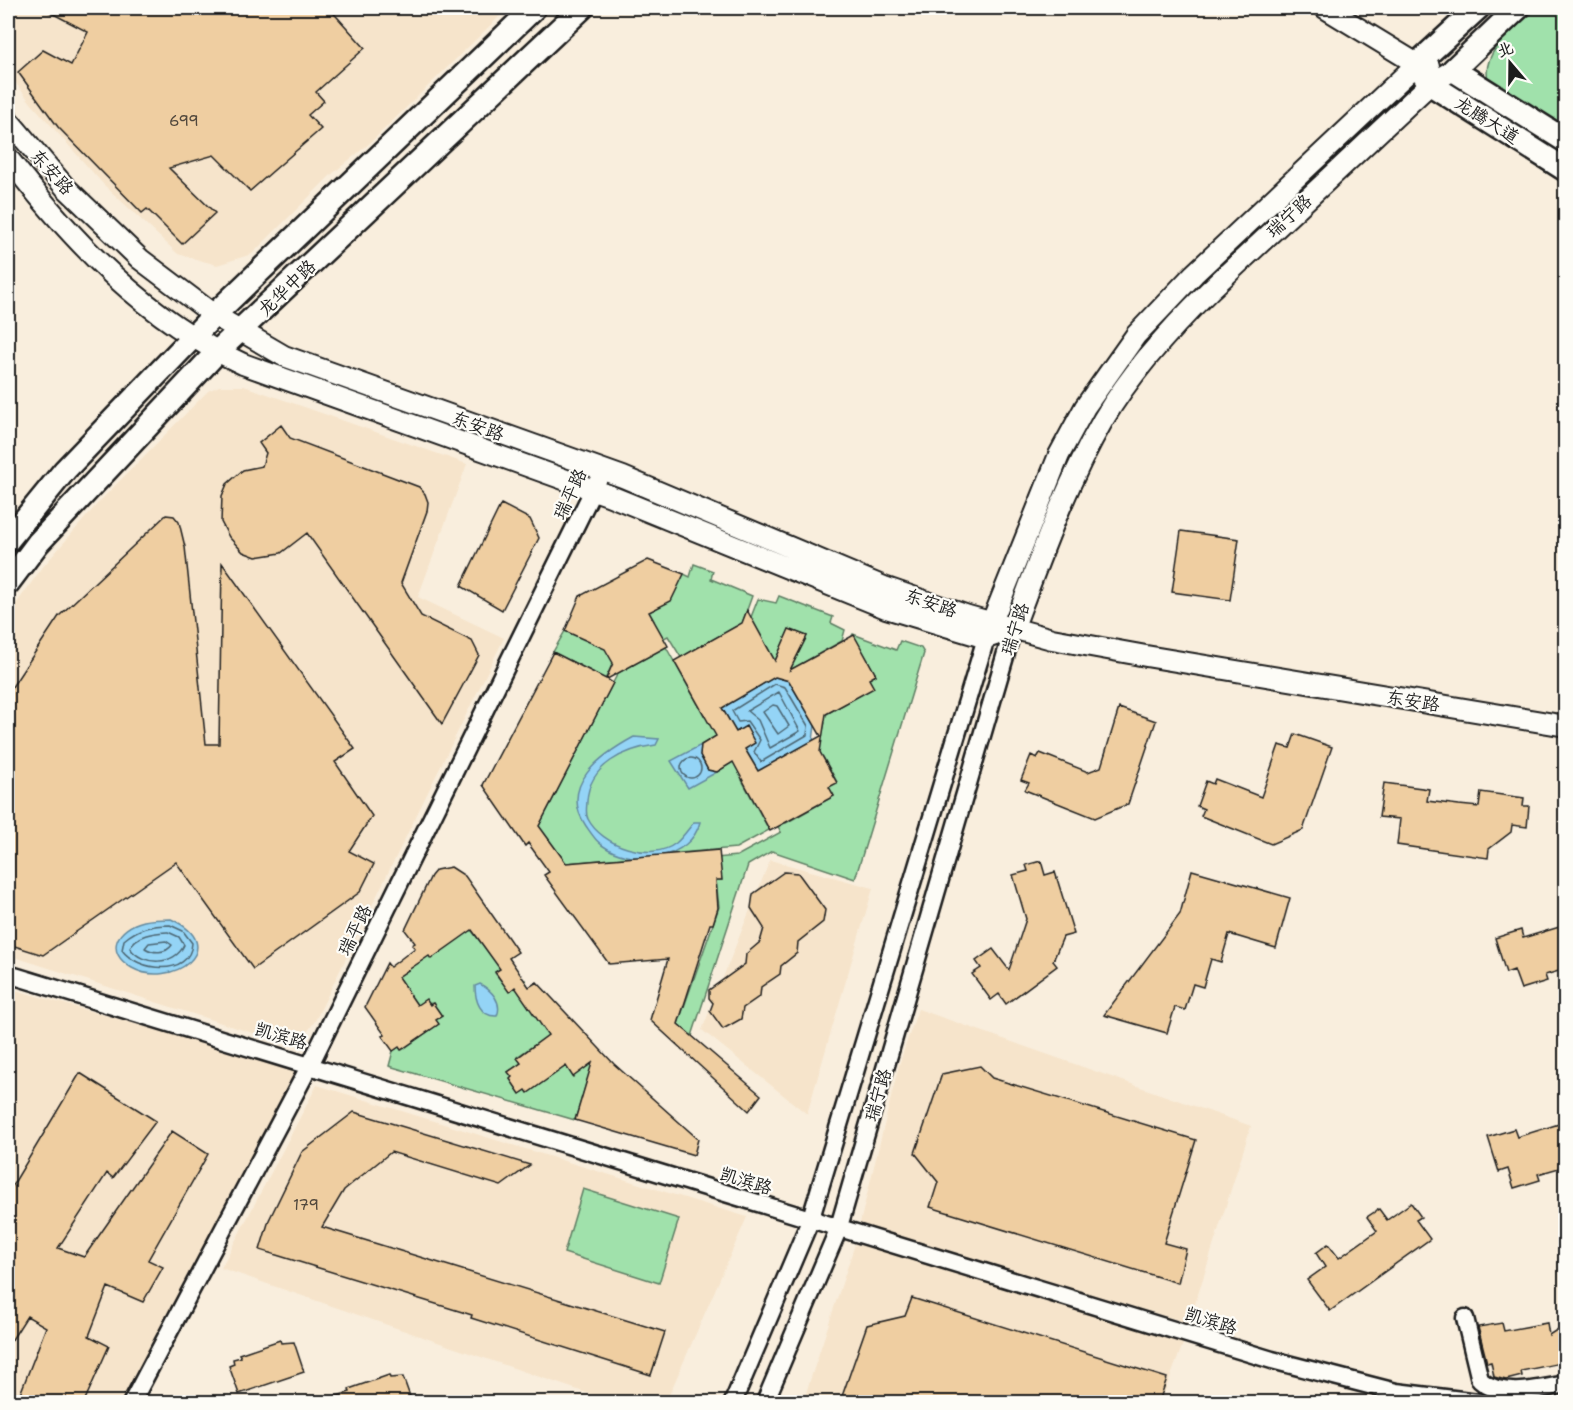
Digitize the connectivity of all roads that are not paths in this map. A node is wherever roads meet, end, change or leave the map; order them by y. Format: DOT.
graph roads {
  1 [pos="534,8"];
  2 [pos="582,8"];
  3 [pos="1325,8"];
  4 [pos="1478,8"];
  5 [pos="1518,8"];
  6 [pos="1417,64"];
  7 [pos="1452,70"];
  8 [pos="1430,84"];
  9 [pos="8,120"];
  10 [pos="1566,141"];
  11 [pos="8,158"];
  12 [pos="1566,170"];
  13 [pos="214,315"];
  14 [pos="242,331"];
  15 [pos="192,338"];
  16 [pos="217,352"];
  17 [pos="603,470"];
  18 [pos="594,491"];
  19 [pos="8,540"];
  20 [pos="8,583"];
  21 [pos="1013,629"];
  22 [pos="989,630"];
  23 [pos="1566,726"];
  24 [pos="8,974"];
  25 [pos="310,1065"];
  26 [pos="810,1221"];
  27 [pos="838,1230"];
  28 [pos="1465,1318"];
  29 [pos="1566,1384"];
  30 [pos="132,1402"];
  31 [pos="733,1402"];
  32 [pos="765,1402"];
  33 [pos="1478,1402"];
  1 -- 13 [label="main road, 龙华中路"];
  2 -- 14 [label="main road, 龙华中路"];
  3 -- 6 [label="street"];
  4 -- 6 [label="main road, 瑞宁路"];
  5 -- 7 [label="main road, 瑞宁路"];
  6 -- 7 [label="street"];
  6 -- 8 [label="main road, 龙腾大道"];
  6 -- 22 [label="street, 瑞宁路"];
  7 -- 8 [label="street, 瑞宁路"];
  7 -- 10 [label="main road, 龙腾大道"];
  8 -- 12 [label="main road, 龙腾大道"];
  8 -- 21 [label="street, 瑞宁路"];
  9 -- 13 [label="street, 东安路"];
  11 -- 15 [label="street, 东安路"];
  13 -- 14 [label="street, 东安路"];
  13 -- 15 [label="main road, 龙华中路"];
  14 -- 16 [label="main road, 龙华中路"];
  14 -- 17 [label="street, 东安路"];
  15 -- 16 [label="street, 东安路"];
  15 -- 19 [label="main road, 龙华中路"];
  16 -- 18 [label="street, 东安路"];
  16 -- 20 [label="main road, 龙华中路"];
  17 -- 18 [label="street, 瑞平路"];
  17 -- 22 [label="street, 东安路"];
  18 -- 22 [label="street, 东安路"];
  18 -- 25 [label="street, 瑞平路"];
  21 -- 22 [label="street, 东安路"];
  21 -- 23 [label="street, 东安路"];
  21 -- 27 [label="street, 瑞宁路"];
  22 -- 26 [label="street, 瑞宁路"];
  24 -- 25 [label="street, 凯滨路"];
  25 -- 26 [label="street, 凯滨路"];
  25 -- 30 [label="street, 瑞平路"];
  26 -- 27 [label="street, 凯滨路"];
  26 -- 31 [label="street, 瑞宁路"];
  27 -- 32 [label="street, 瑞宁路"];
  27 -- 33 [label="street, 凯滨路"];
  28 -- 29 [label="street"];
}
